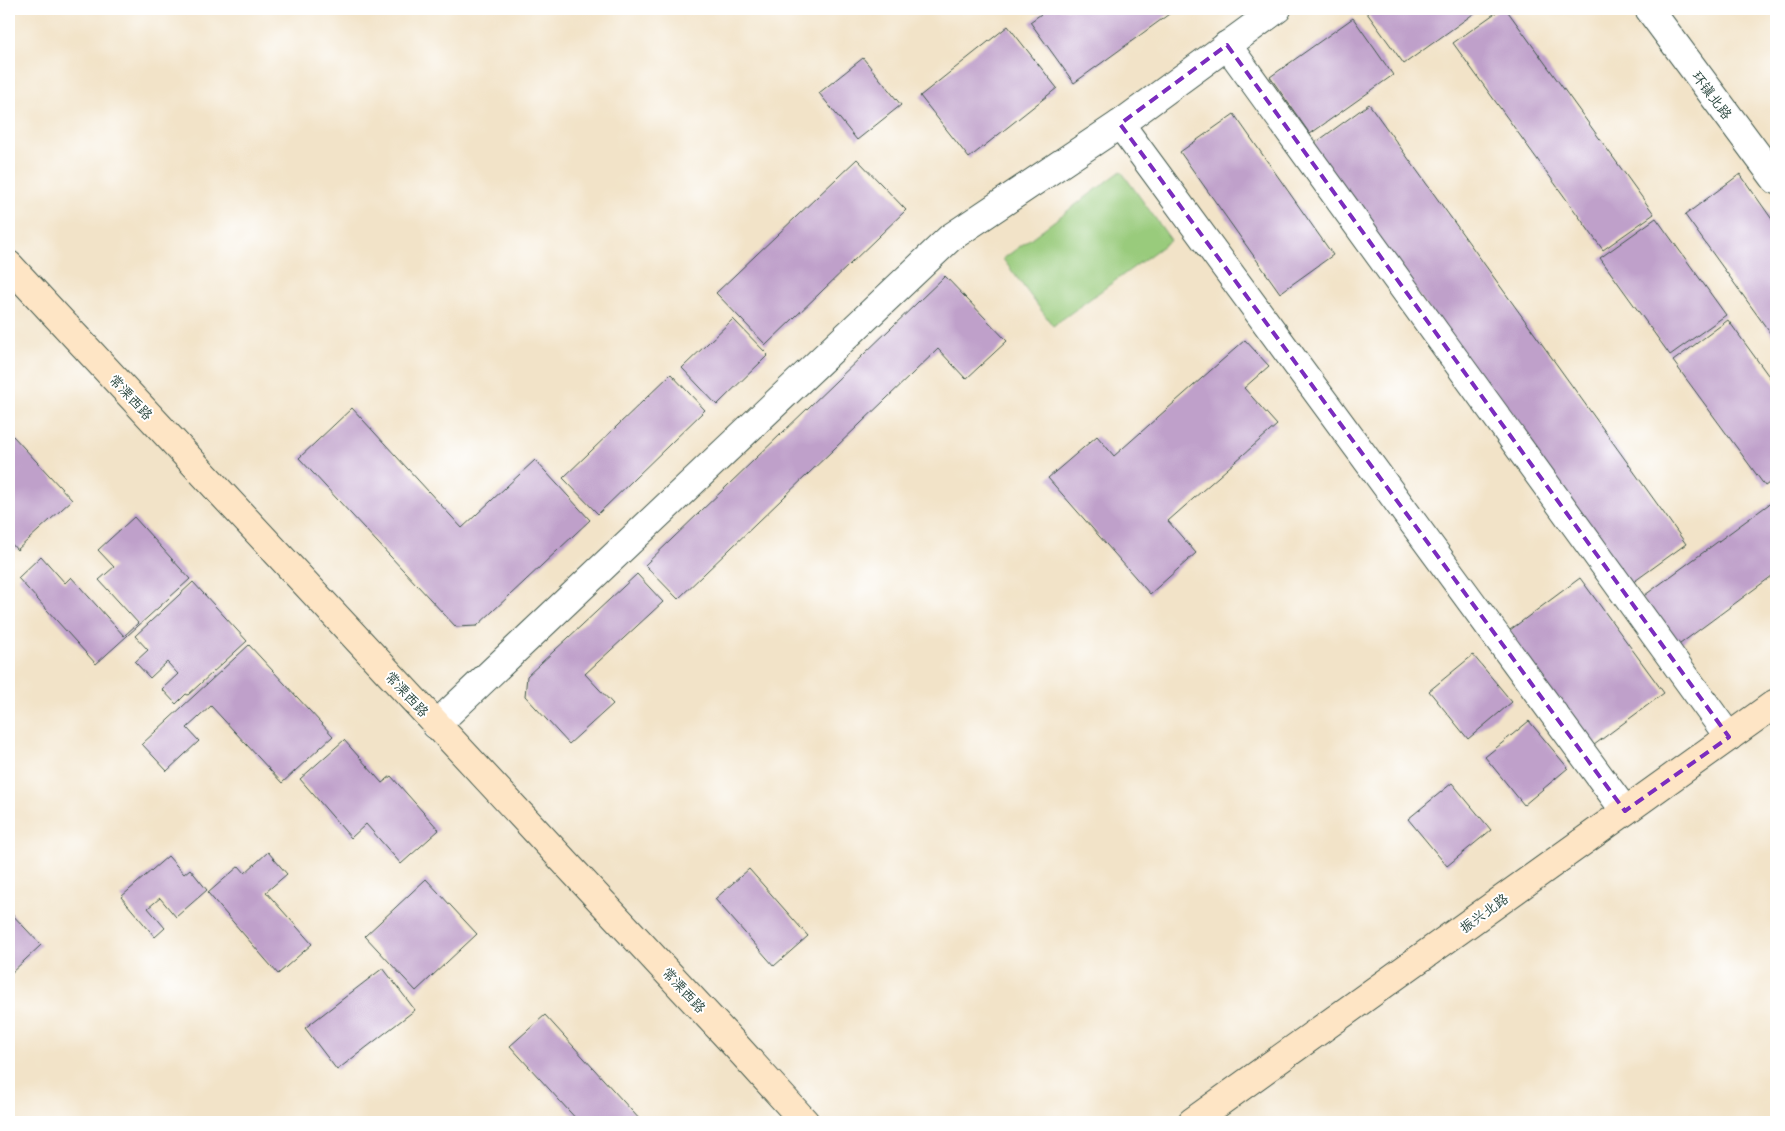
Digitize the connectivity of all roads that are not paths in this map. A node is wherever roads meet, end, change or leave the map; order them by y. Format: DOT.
graph roads {
  1 [pos="1277,9"];
  2 [pos="1649,9"];
  3 [pos="1228,45"];
  4 [pos="1120,124"];
  5 [pos="1776,180"];
  6 [pos="9,265"];
  7 [pos="1776,702"];
  8 [pos="436,725"];
  9 [pos="1776,725"];
  10 [pos="1728,737"];
  11 [pos="1625,811"];
  12 [pos="805,1122"];
  13 [pos="1192,1122"];
  14 [pos="1222,1122"];
  1 -- 3 [label="street"];
  2 -- 5 [label="street, 环镇北路"];
  3 -- 4 [label="street"];
  3 -- 10 [label="street"];
  4 -- 8 [label="street"];
  4 -- 11 [label="street"];
  6 -- 8 [label="main road, 常溧西路"];
  7 -- 10 [label="main road, 振兴北路"];
  8 -- 12 [label="main road, 常溧西路"];
  9 -- 14 [label="main road, 振兴北路"];
  10 -- 11 [label="main road, 振兴北路"];
  11 -- 13 [label="main road, 振兴北路"];
}
